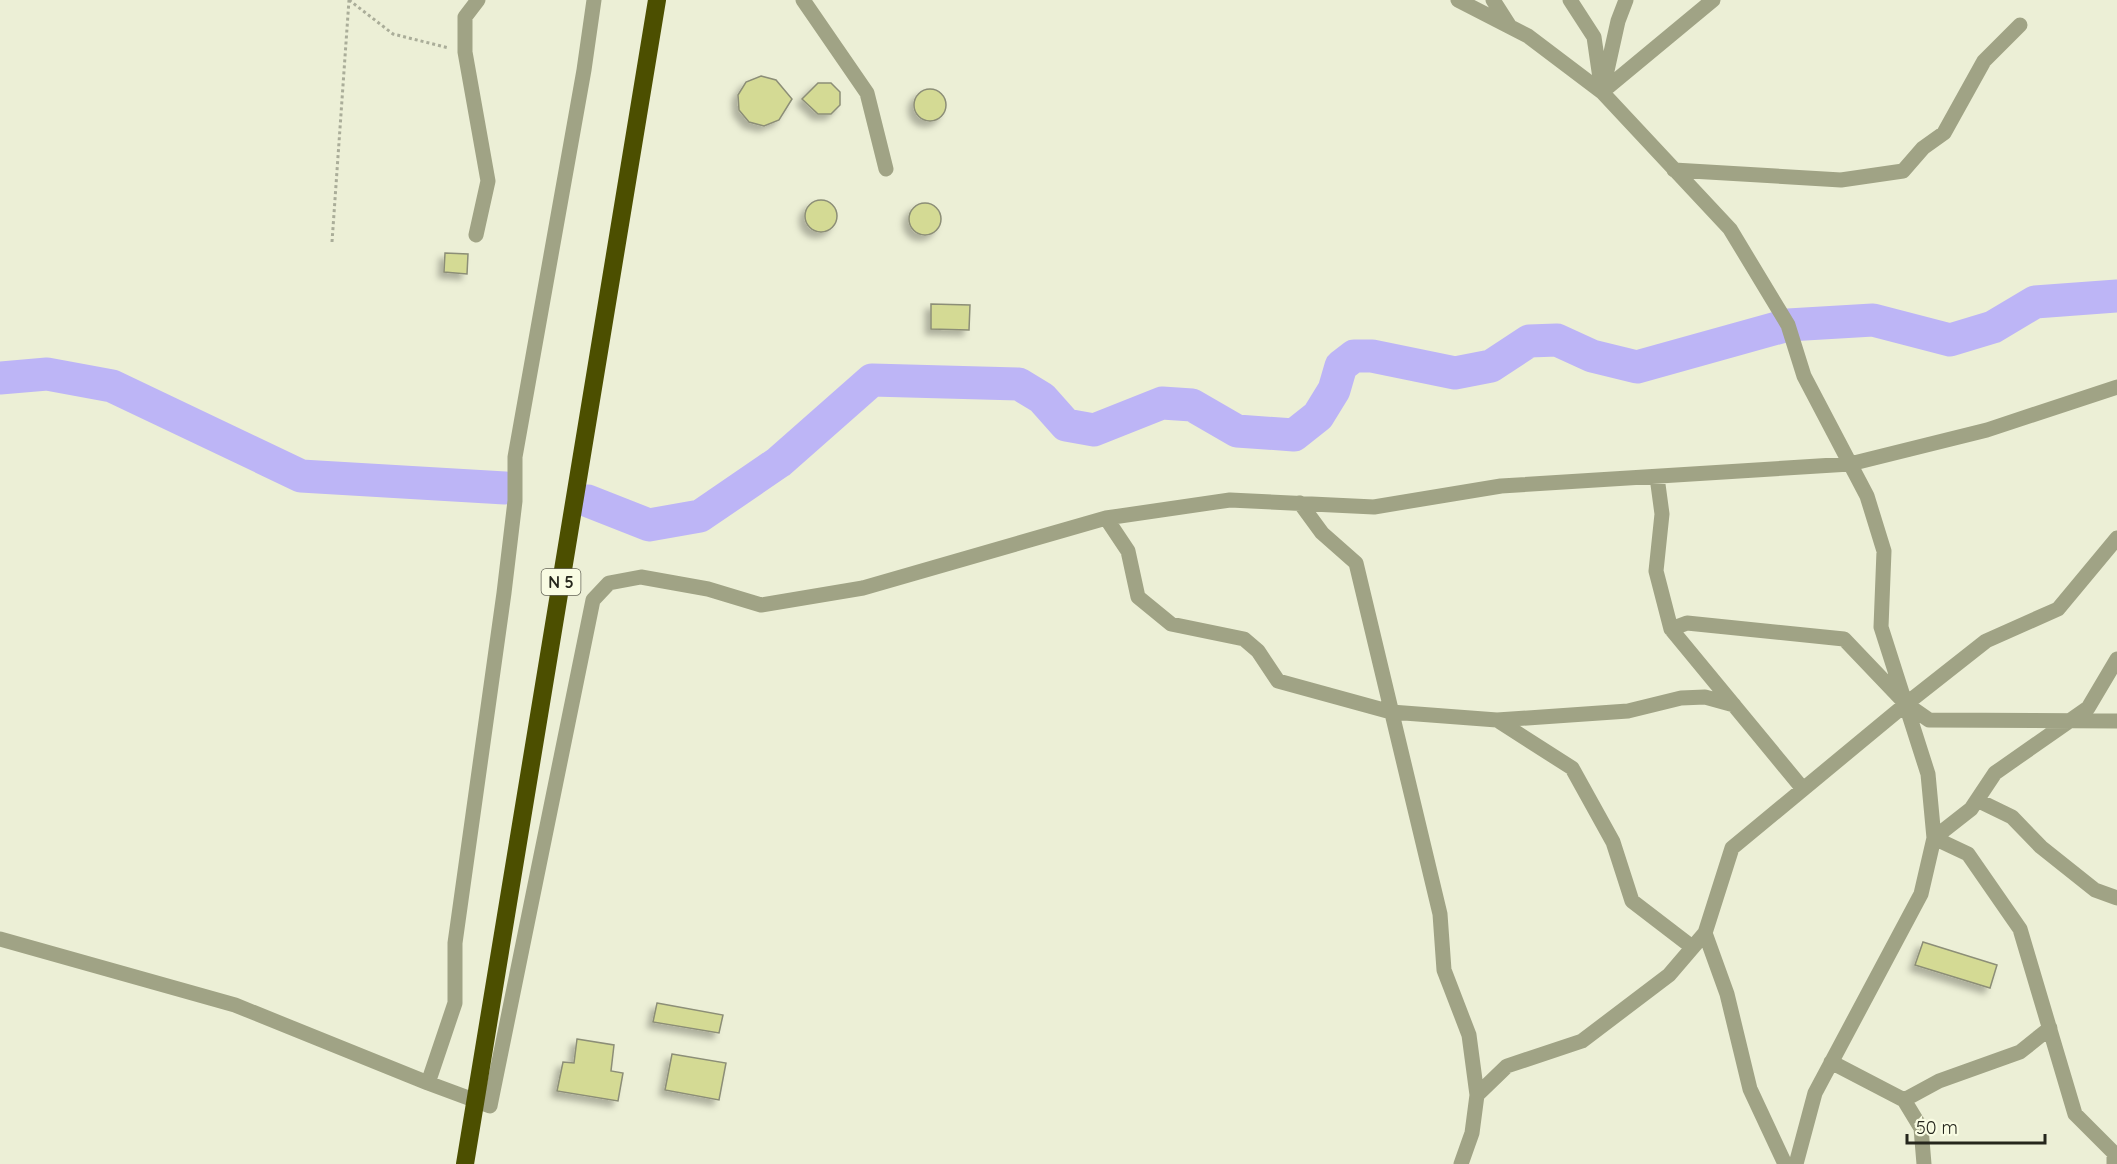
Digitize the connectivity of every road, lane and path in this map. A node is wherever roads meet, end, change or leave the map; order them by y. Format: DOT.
graph roads {
  1 [pos="349,0"];
  2 [pos="478,0"];
  3 [pos="594,0"];
  4 [pos="657,0"];
  5 [pos="803,0"];
  6 [pos="1458,0"];
  7 [pos="1493,0"];
  8 [pos="1570,0"];
  9 [pos="1626,0"];
  10 [pos="1713,0"];
  11 [pos="2020,24"];
  12 [pos="1510,27"];
  13 [pos="465,52"];
  14 [pos="1602,92"];
  15 [pos="886,169"];
  16 [pos="1674,170"];
  17 [pos="476,235"];
  18 [pos="332,242"];
  19 [pos="2117,387"];
  20 [pos="1850,464"];
  21 [pos="1657,477"];
  22 [pos="1300,503"];
  23 [pos="1106,518"];
  24 [pos="2117,538"];
  25 [pos="1671,629"];
  26 [pos="2117,659"];
  27 [pos="1906,704"];
  28 [pos="1734,705"];
  29 [pos="1391,712"];
  30 [pos="1497,720"];
  31 [pos="2117,721"];
  32 [pos="2068,722"];
  33 [pos="1803,789"];
  34 [pos="1977,800"];
  35 [pos="1934,838"];
  36 [pos="2117,898"];
  37 [pos="1705,933"];
  38 [pos="0,939"];
  39 [pos="1692,947"];
  40 [pos="2050,1028"];
  41 [pos="1832,1062"];
  42 [pos="428,1083"];
  43 [pos="1477,1095"];
  44 [pos="475,1100"];
  45 [pos="1904,1100"];
  46 [pos="465,1164"];
  47 [pos="1461,1164"];
  48 [pos="1785,1164"];
  49 [pos="1796,1164"];
  50 [pos="1924,1164"];
  51 [pos="2114,1164"];
  1 -- 13 [label="path"];
  1 -- 18 [label="path"];
  2 -- 13 [label="street"];
  3 -- 42 [label="street"];
  4 -- 44 [label="highway, N 5"];
  5 -- 15 [label="street"];
  6 -- 12 [label="street"];
  7 -- 12 [label="street"];
  8 -- 14 [label="street"];
  9 -- 14 [label="street"];
  10 -- 14 [label="street"];
  11 -- 16 [label="street"];
  12 -- 14 [label="street"];
  13 -- 17 [label="street"];
  14 -- 16 [label="street"];
  16 -- 20 [label="street"];
  19 -- 20 [label="street"];
  20 -- 21 [label="street"];
  20 -- 27 [label="street"];
  21 -- 22 [label="street"];
  21 -- 25 [label="street"];
  22 -- 23 [label="street"];
  22 -- 29 [label="street"];
  23 -- 29 [label="street"];
  23 -- 44 [label="street"];
  24 -- 27 [label="street"];
  25 -- 27 [label="street"];
  25 -- 28 [label="street"];
  26 -- 32 [label="street"];
  27 -- 32 [label="street"];
  27 -- 33 [label="street"];
  27 -- 35 [label="street"];
  28 -- 30 [label="street"];
  28 -- 33 [label="street"];
  29 -- 30 [label="street"];
  29 -- 43 [label="street"];
  30 -- 39 [label="street"];
  31 -- 32 [label="street"];
  32 -- 34 [label="street"];
  33 -- 37 [label="street"];
  34 -- 35 [label="street"];
  34 -- 36 [label="street"];
  35 -- 40 [label="street"];
  35 -- 41 [label="street"];
  37 -- 39 [label="street"];
  37 -- 48 [label="street"];
  38 -- 42 [label="street"];
  39 -- 43 [label="street"];
  40 -- 45 [label="street"];
  40 -- 51 [label="street"];
  41 -- 45 [label="street"];
  41 -- 49 [label="street"];
  42 -- 44 [label="street"];
  43 -- 47 [label="street"];
  44 -- 46 [label="highway, N 5"];
  45 -- 50 [label="street"];
}
